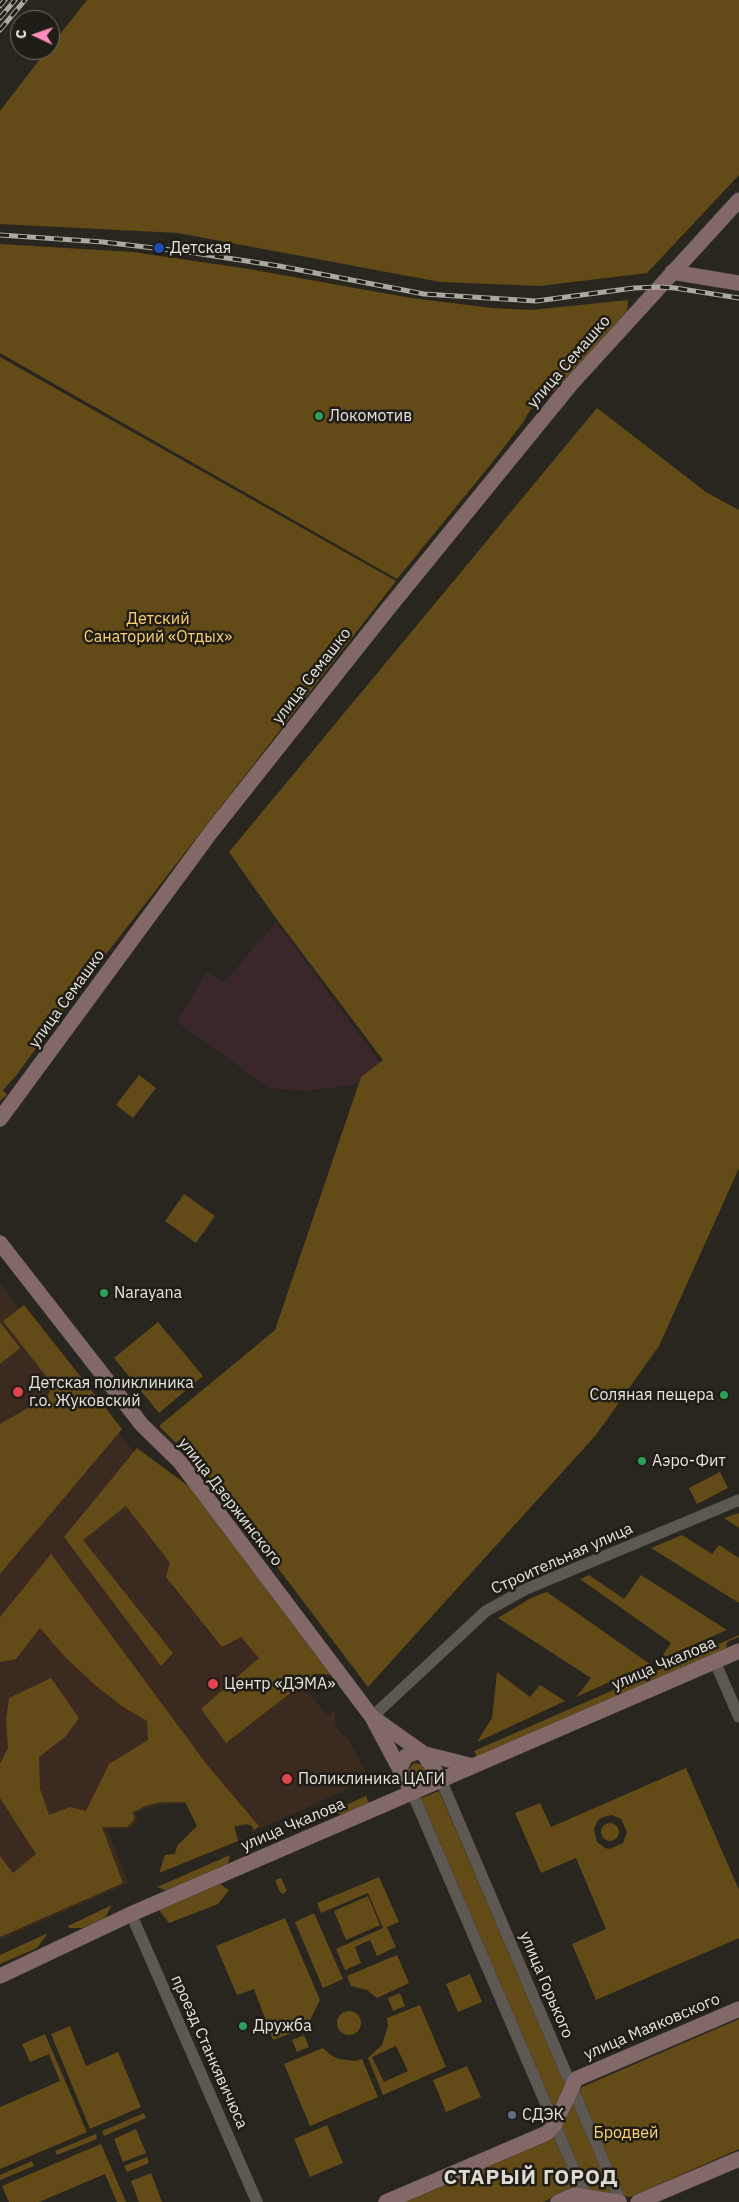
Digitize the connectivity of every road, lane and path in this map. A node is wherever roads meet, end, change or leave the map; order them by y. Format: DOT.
graph roads {
  1 [pos="739,200"];
  2 [pos="672,272"];
  3 [pos="739,283"];
  4 [pos="0,1118"];
  5 [pos="0,1243"];
  6 [pos="739,1500"];
  7 [pos="739,1651"];
  8 [pos="715,1662"];
  9 [pos="372,1717"];
  10 [pos="739,1717"];
  11 [pos="423,1753"];
  12 [pos="473,1766"];
  13 [pos="400,1768"];
  14 [pos="441,1780"];
  15 [pos="412,1792"];
  16 [pos="131,1914"];
  17 [pos="0,1976"];
  18 [pos="739,2009"];
  19 [pos="573,2089"];
  20 [pos="555,2124"];
  21 [pos="739,2159"];
  22 [pos="587,2199"];
  23 [pos="257,2202"];
  24 [pos="386,2202"];
  25 [pos="558,2202"];
  26 [pos="620,2202"];
  27 [pos="638,2202"];
  1 -- 2 [label="street, улица Семашко"];
  2 -- 3 [label="street"];
  2 -- 4 [label="street, улица Семашко"];
  5 -- 9 [label="street, улица Дзержинского"];
  6 -- 9 [label="street, Строительная улица"];
  7 -- 8 [label="street, улица Чкалова"];
  8 -- 10 [label="street"];
  8 -- 12 [label="street, улица Чкалова"];
  9 -- 11 [label="street, улица Дзержинского"];
  9 -- 13 [label="street, улица Дзержинского"];
  11 -- 12 [label="street, улица Дзержинского"];
  11 -- 13 [label="street"];
  11 -- 14 [label="street, улица Дзержинского"];
  12 -- 14 [label="street, улица Чкалова"];
  13 -- 15 [label="street, улица Дзержинского"];
  14 -- 15 [label="street, улица Чкалова"];
  14 -- 19 [label="street, улица Горького"];
  15 -- 16 [label="street, улица Чкалова"];
  15 -- 20 [label="street"];
  16 -- 17 [label="street, улица Чкалова"];
  16 -- 23 [label="street, проезд Станкявичюса"];
  18 -- 19 [label="street, улица Маяковского"];
  19 -- 20 [label="street, улица Маяковского"];
  19 -- 26 [label="street, улица Горького"];
  20 -- 22 [label="street"];
  20 -- 24 [label="street, улица Маяковского"];
  21 -- 27 [label="street"];
  22 -- 25 [label="street"];
  22 -- 26 [label="street"];
}
